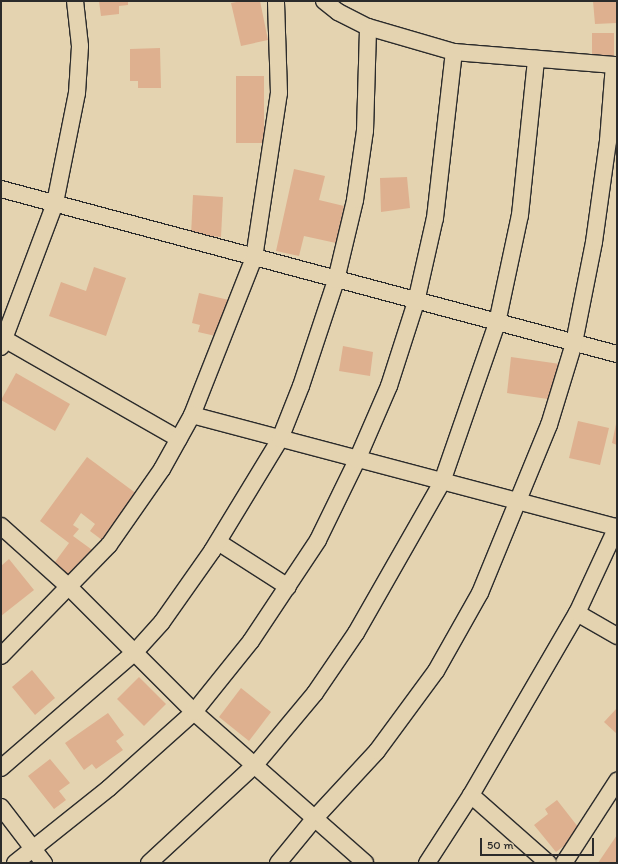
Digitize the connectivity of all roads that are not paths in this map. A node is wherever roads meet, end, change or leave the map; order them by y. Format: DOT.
graph roads {
  1 [pos="75,1"];
  2 [pos="276,1"];
  3 [pos="324,1"];
  4 [pos="368,27"];
  5 [pos="454,52"];
  6 [pos="536,59"];
  7 [pos="616,65"];
  8 [pos="1,189"];
  9 [pos="56,203"];
  10 [pos="254,258"];
  11 [pos="336,280"];
  12 [pos="416,302"];
  13 [pos="497,323"];
  14 [pos="3,343"];
  15 [pos="574,343"];
  16 [pos="617,354"];
  17 [pos="192,415"];
  18 [pos="178,439"];
  19 [pos="280,439"];
  20 [pos="357,460"];
  21 [pos="442,482"];
  22 [pos="518,501"];
  23 [pos="1,526"];
  24 [pos="617,527"];
  25 [pos="218,542"];
  26 [pos="288,587"];
  27 [pos="70,588"];
  28 [pos="577,613"];
  29 [pos="617,636"];
  30 [pos="135,652"];
  31 [pos="1,656"];
  32 [pos="194,712"];
  33 [pos="255,765"];
  34 [pos="1,768"];
  35 [pos="617,781"];
  36 [pos="471,795"];
  37 [pos="1,807"];
  38 [pos="315,818"];
  39 [pos="34,849"];
  40 [pos="15,863"];
  41 [pos="44,863"];
  42 [pos="149,863"];
  43 [pos="278,863"];
  44 [pos="365,863"];
  45 [pos="427,863"];
  46 [pos="548,863"];
  47 [pos="564,863"];
  1 -- 9 [label="street"];
  2 -- 10 [label="street"];
  3 -- 4 [label="street"];
  4 -- 5 [label="street"];
  4 -- 11 [label="street"];
  5 -- 6 [label="street"];
  5 -- 12 [label="street"];
  6 -- 7 [label="street"];
  6 -- 13 [label="street"];
  7 -- 15 [label="street"];
  8 -- 9 [label="street"];
  9 -- 10 [label="street"];
  9 -- 14 [label="street"];
  10 -- 11 [label="street"];
  10 -- 17 [label="street"];
  11 -- 12 [label="street"];
  11 -- 19 [label="street"];
  12 -- 13 [label="street"];
  12 -- 20 [label="street"];
  13 -- 15 [label="street"];
  13 -- 21 [label="street"];
  14 -- 18 [label="street"];
  15 -- 16 [label="street"];
  15 -- 22 [label="street"];
  17 -- 18 [label="street"];
  17 -- 19 [label="street"];
  18 -- 27 [label="street"];
  19 -- 20 [label="street"];
  19 -- 25 [label="street"];
  20 -- 21 [label="street"];
  20 -- 26 [label="street"];
  21 -- 22 [label="street"];
  21 -- 33 [label="street"];
  22 -- 24 [label="street"];
  22 -- 38 [label="street"];
  23 -- 27 [label="street"];
  24 -- 28 [label="street"];
  25 -- 26 [label="street"];
  25 -- 30 [label="street"];
  26 -- 32 [label="street"];
  27 -- 30 [label="street"];
  27 -- 31 [label="street"];
  28 -- 29 [label="street"];
  28 -- 36 [label="street"];
  30 -- 32 [label="street"];
  30 -- 34 [label="street"];
  32 -- 33 [label="street"];
  32 -- 39 [label="street"];
  33 -- 38 [label="street"];
  33 -- 42 [label="street"];
  35 -- 47 [label="street"];
  36 -- 45 [label="street"];
  36 -- 46 [label="street"];
  37 -- 39 [label="street"];
  38 -- 43 [label="street"];
  38 -- 44 [label="street"];
  39 -- 40 [label="street"];
  39 -- 41 [label="street"];
}
